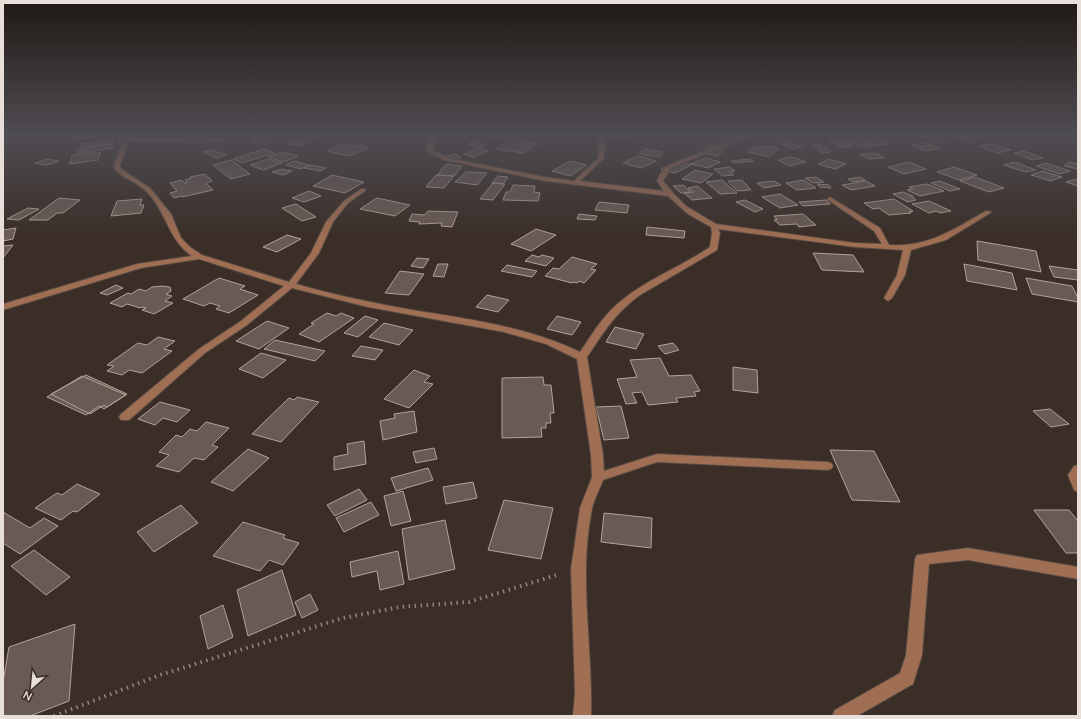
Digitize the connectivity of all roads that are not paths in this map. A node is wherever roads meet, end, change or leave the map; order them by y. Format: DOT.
graph roads {
  1 [pos="118,170"];
  2 [pos="496,170"];
  3 [pos="589,170"];
  4 [pos="667,170"];
  5 [pos="575,183"];
  6 [pos="363,190"];
  7 [pos="669,194"];
  8 [pos="830,199"];
  9 [pos="988,212"];
  10 [pos="714,226"];
  11 [pos="887,247"];
  12 [pos="907,248"];
  13 [pos="199,257"];
  14 [pos="290,286"];
  15 [pos="888,298"];
  16 [pos="3,307"];
  17 [pos="582,357"];
  18 [pos="125,417"];
  19 [pos="827,466"];
  20 [pos="1078,469"];
  21 [pos="598,477"];
  22 [pos="1078,487"];
  23 [pos="1078,573"];
  24 [pos="582,716"];
  25 [pos="841,716"];
  1 -- 13 [label="street"];
  2 -- 5 [label="street"];
  3 -- 5 [label="street"];
  4 -- 7 [label="street"];
  5 -- 7 [label="street"];
  6 -- 14 [label="street"];
  7 -- 10 [label="street"];
  8 -- 11 [label="street"];
  9 -- 12 [label="street"];
  10 -- 11 [label="street"];
  10 -- 17 [label="street"];
  11 -- 12 [label="street"];
  12 -- 15 [label="street"];
  13 -- 14 [label="street"];
  13 -- 16 [label="street"];
  14 -- 17 [label="street"];
  14 -- 18 [label="street"];
  17 -- 21 [label="street"];
  19 -- 21 [label="street"];
  20 -- 22 [label="street"];
  21 -- 24 [label="street"];
  23 -- 25 [label="street"];
}
